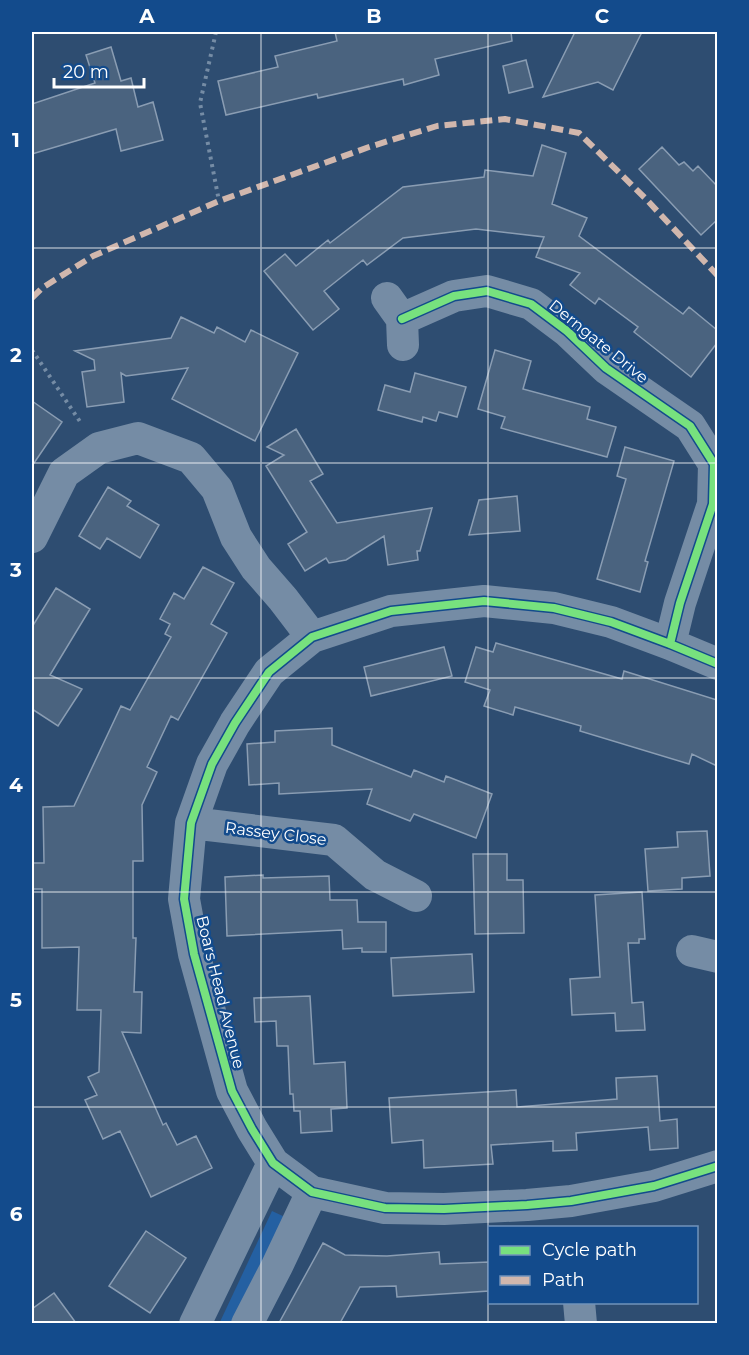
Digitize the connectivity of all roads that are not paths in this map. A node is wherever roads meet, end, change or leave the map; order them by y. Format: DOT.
graph roads {
  1 [pos="397,321"];
  2 [pos="32,537"];
  3 [pos="312,637"];
  4 [pos="670,644"];
  5 [pos="717,664"];
  6 [pos="191,823"];
  7 [pos="416,896"];
  8 [pos="273,1163"];
  9 [pos="717,1166"];
  10 [pos="312,1192"];
  11 [pos="572,1214"];
  12 [pos="579,1304"];
  13 [pos="195,1323"];
  14 [pos="247,1323"];
  15 [pos="581,1323"];
  1 -- 4 [label="street, Derngate Drive"];
  2 -- 3 [label="street"];
  3 -- 4 [label="street, Boars Head Avenue"];
  3 -- 6 [label="street, Boars Head Avenue"];
  4 -- 5 [label="street, Boars Head Avenue"];
  6 -- 7 [label="street, Rassey Close"];
  6 -- 8 [label="street, Boars Head Avenue"];
  8 -- 10 [label="street, Boars Head Avenue"];
  8 -- 13 [label="street"];
  9 -- 11 [label="street, Boars Head Avenue"];
  10 -- 11 [label="street, Boars Head Avenue"];
  10 -- 14 [label="street"];
  12 -- 15 [label="street"];
}
